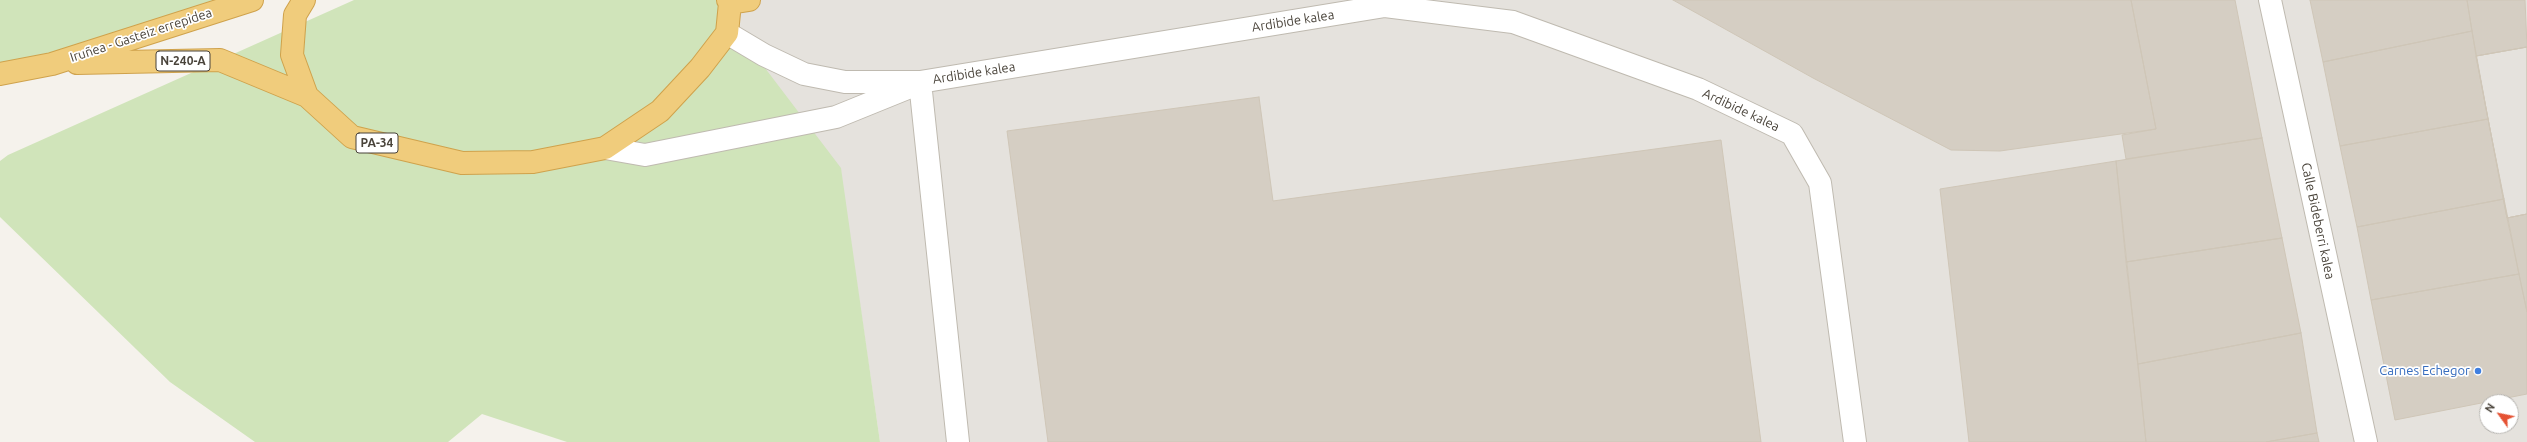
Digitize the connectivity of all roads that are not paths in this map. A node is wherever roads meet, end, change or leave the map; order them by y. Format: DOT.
graph roads {
  1 [pos="252,0"];
  2 [pos="304,0"];
  3 [pos="2270,0"];
  4 [pos="736,1"];
  5 [pos="1381,3"];
  6 [pos="727,33"];
  7 [pos="52,64"];
  8 [pos="0,74"];
  9 [pos="920,82"];
  10 [pos="306,96"];
  11 [pos="605,148"];
  12 [pos="958,442"];
  13 [pos="1854,442"];
  14 [pos="2366,442"];
  1 -- 7 [label="highway, Iruñea - Gasteiz errepidea / N-240-A"];
  2 -- 10 [label="highway, PA-34"];
  3 -- 14 [label="street, Calle Bideberri kalea"];
  4 -- 6 [label="highway"];
  5 -- 9 [label="street, Ardibide kalea"];
  5 -- 13 [label="street, Ardibide kalea"];
  6 -- 9 [label="street"];
  6 -- 11 [label="highway, PA-34"];
  7 -- 8 [label="highway, Iruñea - Gasteiz errepidea / N-240-A"];
  7 -- 10 [label="highway, Iruñea - Gasteiz errepidea / N-240-A"];
  9 -- 11 [label="street"];
  9 -- 12 [label="street, Ardibide kalea"];
  10 -- 11 [label="highway, PA-34"];
}
